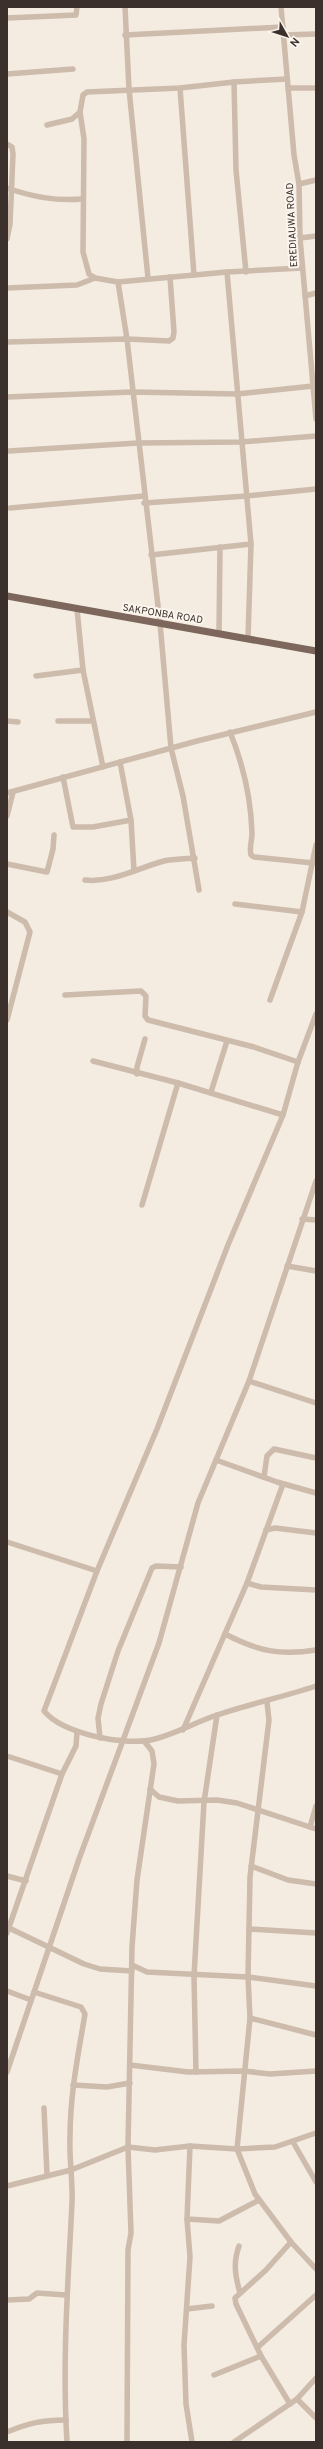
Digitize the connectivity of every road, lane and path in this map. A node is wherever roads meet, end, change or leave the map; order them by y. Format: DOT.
graph roads {
  1 [pos="77,7"];
  2 [pos="125,7"];
  3 [pos="281,7"];
  4 [pos="7,18"];
  5 [pos="283,27"];
  6 [pos="316,34"];
  7 [pos="125,35"];
  8 [pos="283,35"];
  9 [pos="73,69"];
  10 [pos="7,74"];
  11 [pos="287,79"];
  12 [pos="234,82"];
  13 [pos="180,88"];
  14 [pos="288,88"];
  15 [pos="316,88"];
  16 [pos="129,89"];
  17 [pos="80,112"];
  18 [pos="47,125"];
  19 [pos="7,144"];
  20 [pos="316,180"];
  21 [pos="299,184"];
  22 [pos="9,189"];
  23 [pos="82,199"];
  24 [pos="316,236"];
  25 [pos="300,238"];
  26 [pos="7,239"];
  27 [pos="302,268"];
  28 [pos="227,272"];
  29 [pos="246,272"];
  30 [pos="194,274"];
  31 [pos="170,277"];
  32 [pos="95,278"];
  33 [pos="148,278"];
  34 [pos="118,282"];
  35 [pos="7,288"];
  36 [pos="316,293"];
  37 [pos="305,296"];
  38 [pos="127,339"];
  39 [pos="7,342"];
  40 [pos="314,368"];
  41 [pos="313,386"];
  42 [pos="132,392"];
  43 [pos="237,394"];
  44 [pos="7,397"];
  45 [pos="316,418"];
  46 [pos="316,436"];
  47 [pos="241,442"];
  48 [pos="138,443"];
  49 [pos="10,451"];
  50 [pos="316,489"];
  51 [pos="144,496"];
  52 [pos="247,496"];
  53 [pos="144,502"];
  54 [pos="10,508"];
  55 [pos="251,544"];
  56 [pos="220,547"];
  57 [pos="151,555"];
  58 [pos="7,596"];
  59 [pos="77,609"];
  60 [pos="160,623"];
  61 [pos="219,633"];
  62 [pos="248,639"];
  63 [pos="316,652"];
  64 [pos="83,670"];
  65 [pos="36,676"];
  66 [pos="316,712"];
  67 [pos="7,721"];
  68 [pos="58,721"];
  69 [pos="93,721"];
  70 [pos="18,722"];
  71 [pos="230,732"];
  72 [pos="171,748"];
  73 [pos="120,762"];
  74 [pos="103,767"];
  75 [pos="62,776"];
  76 [pos="10,793"];
  77 [pos="7,816"];
  78 [pos="131,820"];
  79 [pos="54,835"];
  80 [pos="316,845"];
  81 [pos="195,858"];
  82 [pos="313,863"];
  83 [pos="7,864"];
  84 [pos="134,871"];
  85 [pos="85,880"];
  86 [pos="199,890"];
  87 [pos="235,904"];
  88 [pos="7,912"];
  89 [pos="302,912"];
  90 [pos="65,995"];
  91 [pos="270,1000"];
  92 [pos="316,1014"];
  93 [pos="7,1020"];
  94 [pos="144,1039"];
  95 [pos="228,1041"];
  96 [pos="93,1061"];
  97 [pos="298,1062"];
  98 [pos="137,1074"];
  99 [pos="178,1083"];
  100 [pos="211,1092"];
  101 [pos="283,1115"];
  102 [pos="316,1181"];
  103 [pos="142,1205"];
  104 [pos="302,1219"];
  105 [pos="316,1220"];
  106 [pos="287,1266"];
  107 [pos="316,1271"];
  108 [pos="248,1381"];
  109 [pos="316,1403"];
  110 [pos="316,1458"];
  111 [pos="216,1460"];
  112 [pos="264,1477"];
  113 [pos="283,1484"];
  114 [pos="316,1493"];
  115 [pos="270,1523"];
  116 [pos="275,1528"];
  117 [pos="266,1530"];
  118 [pos="316,1533"];
  119 [pos="7,1542"];
  120 [pos="181,1567"];
  121 [pos="97,1571"];
  122 [pos="247,1583"];
  123 [pos="316,1590"];
  124 [pos="225,1634"];
  125 [pos="316,1650"];
  126 [pos="316,1686"];
  127 [pos="267,1702"];
  128 [pos="217,1715"];
  129 [pos="187,1717"];
  130 [pos="198,1723"];
  131 [pos="183,1730"];
  132 [pos="77,1732"];
  133 [pos="100,1738"];
  134 [pos="123,1740"];
  135 [pos="155,1740"];
  136 [pos="144,1742"];
  137 [pos="152,1751"];
  138 [pos="7,1756"];
  139 [pos="62,1774"];
  140 [pos="150,1789"];
  141 [pos="204,1802"];
  142 [pos="316,1806"];
  143 [pos="258,1810"];
  144 [pos="313,1828"];
  145 [pos="252,1866"];
  146 [pos="7,1876"];
  147 [pos="26,1881"];
  148 [pos="316,1884"];
  149 [pos="249,1928"];
  150 [pos="8,1930"];
  151 [pos="316,1933"];
  152 [pos="48,1947"];
  153 [pos="132,1968"];
  154 [pos="194,1976"];
  155 [pos="248,1977"];
  156 [pos="316,1986"];
  157 [pos="7,1991"];
  158 [pos="34,1992"];
  159 [pos="31,2000"];
  160 [pos="250,2018"];
  161 [pos="316,2035"];
  162 [pos="130,2065"];
  163 [pos="244,2071"];
  164 [pos="316,2071"];
  165 [pos="7,2072"];
  166 [pos="196,2072"];
  167 [pos="130,2083"];
  168 [pos="73,2085"];
  169 [pos="44,2108"];
  170 [pos="316,2132"];
  171 [pos="293,2142"];
  172 [pos="190,2146"];
  173 [pos="128,2148"];
  174 [pos="238,2149"];
  175 [pos="71,2170"];
  176 [pos="47,2175"];
  177 [pos="316,2182"];
  178 [pos="7,2186"];
  179 [pos="259,2200"];
  180 [pos="187,2219"];
  181 [pos="291,2242"];
  182 [pos="239,2246"];
  183 [pos="316,2269"];
  184 [pos="240,2293"];
  185 [pos="66,2295"];
  186 [pos="316,2295"];
  187 [pos="7,2300"];
  188 [pos="212,2306"];
  189 [pos="187,2309"];
  190 [pos="258,2347"];
  191 [pos="261,2356"];
  192 [pos="214,2375"];
  193 [pos="316,2378"];
  194 [pos="297,2399"];
  195 [pos="290,2404"];
  196 [pos="316,2418"];
  197 [pos="66,2420"];
  198 [pos="7,2432"];
  199 [pos="67,2442"];
  200 [pos="127,2442"];
  201 [pos="192,2442"];
  202 [pos="234,2442"];
  1 -- 4 [label="street"];
  2 -- 7 [label="street"];
  3 -- 5 [label="street, EREDIAUWA ROAD"];
  5 -- 7 [label="street"];
  5 -- 8 [label="street, EREDIAUWA ROAD"];
  6 -- 8 [label="street"];
  7 -- 16 [label="street"];
  8 -- 11 [label="street, EREDIAUWA ROAD"];
  9 -- 10 [label="street"];
  11 -- 12 [label="street"];
  11 -- 14 [label="street, EREDIAUWA ROAD"];
  12 -- 13 [label="street"];
  12 -- 29 [label="street"];
  13 -- 16 [label="street"];
  13 -- 30 [label="street"];
  14 -- 15 [label="street"];
  14 -- 21 [label="street, EREDIAUWA ROAD"];
  16 -- 17 [label="street"];
  16 -- 33 [label="street"];
  17 -- 18 [label="street"];
  17 -- 23 [label="street"];
  19 -- 22 [label="street"];
  20 -- 21 [label="street"];
  21 -- 25 [label="street, EREDIAUWA ROAD"];
  22 -- 23 [label="street"];
  22 -- 26 [label="street"];
  23 -- 32 [label="street"];
  24 -- 25 [label="street"];
  25 -- 27 [label="street, EREDIAUWA ROAD"];
  27 -- 29 [label="street"];
  27 -- 37 [label="street, EREDIAUWA ROAD"];
  28 -- 29 [label="street"];
  28 -- 30 [label="street"];
  28 -- 43 [label="street"];
  30 -- 31 [label="street"];
  31 -- 33 [label="street"];
  31 -- 38 [label="street"];
  32 -- 34 [label="street"];
  32 -- 35 [label="street"];
  33 -- 34 [label="street"];
  34 -- 38 [label="street"];
  36 -- 37 [label="street"];
  37 -- 40 [label="street, EREDIAUWA ROAD"];
  38 -- 39 [label="street"];
  38 -- 42 [label="street"];
  40 -- 41 [label="street, EREDIAUWA ROAD"];
  41 -- 43 [label="street"];
  41 -- 45 [label="street, EREDIAUWA ROAD"];
  42 -- 43 [label="street"];
  42 -- 44 [label="street"];
  42 -- 48 [label="street"];
  43 -- 47 [label="street"];
  46 -- 47 [label="street"];
  47 -- 48 [label="street"];
  47 -- 52 [label="street"];
  48 -- 49 [label="street"];
  48 -- 51 [label="street"];
  50 -- 52 [label="street"];
  51 -- 53 [label="street"];
  51 -- 54 [label="street"];
  52 -- 53 [label="street"];
  52 -- 55 [label="street"];
  53 -- 57 [label="street"];
  55 -- 56 [label="street"];
  55 -- 62 [label="street"];
  56 -- 57 [label="street"];
  56 -- 61 [label="street"];
  57 -- 60 [label="street"];
  58 -- 59 [label="main road, SAKPONBA ROAD"];
  59 -- 60 [label="main road, SAKPONBA ROAD"];
  59 -- 64 [label="street"];
  60 -- 61 [label="main road, SAKPONBA ROAD"];
  60 -- 72 [label="street"];
  61 -- 62 [label="main road, SAKPONBA ROAD"];
  62 -- 63 [label="main road, SAKPONBA ROAD"];
  64 -- 65 [label="street"];
  64 -- 69 [label="street"];
  66 -- 71 [label="street"];
  67 -- 70 [label="street"];
  68 -- 69 [label="street"];
  69 -- 74 [label="street"];
  71 -- 72 [label="street"];
  71 -- 82 [label="street"];
  72 -- 73 [label="street"];
  72 -- 81 [label="street"];
  73 -- 74 [label="street"];
  73 -- 78 [label="street"];
  74 -- 75 [label="street"];
  75 -- 76 [label="street"];
  75 -- 78 [label="street"];
  76 -- 77 [label="street"];
  78 -- 84 [label="street"];
  79 -- 83 [label="street"];
  80 -- 82 [label="street"];
  81 -- 84 [label="street"];
  81 -- 86 [label="street"];
  82 -- 89 [label="street"];
  84 -- 85 [label="street"];
  87 -- 89 [label="street"];
  88 -- 93 [label="street"];
  89 -- 91 [label="street"];
  90 -- 95 [label="street"];
  92 -- 97 [label="street"];
  94 -- 98 [label="street"];
  95 -- 97 [label="street"];
  95 -- 100 [label="street"];
  96 -- 98 [label="street"];
  97 -- 101 [label="street"];
  98 -- 99 [label="street"];
  99 -- 100 [label="street"];
  99 -- 103 [label="street"];
  100 -- 101 [label="street"];
  101 -- 121 [label="street"];
  102 -- 104 [label="street"];
  104 -- 105 [label="street"];
  104 -- 106 [label="street"];
  106 -- 107 [label="street"];
  106 -- 108 [label="street"];
  108 -- 109 [label="street"];
  108 -- 111 [label="street"];
  110 -- 112 [label="street"];
  111 -- 112 [label="street"];
  111 -- 120 [label="street"];
  112 -- 113 [label="street"];
  113 -- 114 [label="street"];
  113 -- 115 [label="street"];
  115 -- 116 [label="street"];
  115 -- 117 [label="street"];
  116 -- 117 [label="street"];
  116 -- 118 [label="street"];
  117 -- 122 [label="street"];
  119 -- 121 [label="street"];
  120 -- 133 [label="street"];
  120 -- 134 [label="street"];
  121 -- 132 [label="street"];
  122 -- 123 [label="street"];
  122 -- 124 [label="street"];
  124 -- 125 [label="street"];
  124 -- 129 [label="street"];
  126 -- 127 [label="street"];
  127 -- 128 [label="street"];
  127 -- 143 [label="street"];
  128 -- 130 [label="street"];
  128 -- 141 [label="street"];
  129 -- 130 [label="street"];
  129 -- 131 [label="street"];
  130 -- 131 [label="street"];
  131 -- 135 [label="street"];
  132 -- 133 [label="street"];
  132 -- 139 [label="street"];
  133 -- 134 [label="street"];
  134 -- 136 [label="street"];
  134 -- 152 [label="street"];
  135 -- 136 [label="street"];
  135 -- 137 [label="street"];
  136 -- 137 [label="street"];
  137 -- 140 [label="street"];
  138 -- 139 [label="street"];
  139 -- 147 [label="street"];
  140 -- 141 [label="street"];
  140 -- 153 [label="street"];
  141 -- 143 [label="street"];
  141 -- 154 [label="street"];
  142 -- 144 [label="street"];
  143 -- 144 [label="street"];
  143 -- 145 [label="street"];
  145 -- 148 [label="street"];
  145 -- 149 [label="street"];
  146 -- 147 [label="street"];
  147 -- 150 [label="street"];
  149 -- 151 [label="street"];
  149 -- 155 [label="street"];
  150 -- 152 [label="street"];
  152 -- 153 [label="street"];
  152 -- 158 [label="street"];
  153 -- 154 [label="street"];
  153 -- 162 [label="street"];
  154 -- 155 [label="street"];
  154 -- 166 [label="street"];
  155 -- 156 [label="street"];
  155 -- 160 [label="street"];
  157 -- 159 [label="street"];
  158 -- 159 [label="street"];
  158 -- 168 [label="street"];
  159 -- 165 [label="street"];
  160 -- 161 [label="street"];
  160 -- 163 [label="street"];
  162 -- 166 [label="street"];
  162 -- 167 [label="street"];
  163 -- 164 [label="street"];
  163 -- 166 [label="street"];
  163 -- 174 [label="street"];
  167 -- 168 [label="street"];
  167 -- 173 [label="street"];
  168 -- 175 [label="street"];
  169 -- 176 [label="street"];
  170 -- 171 [label="street"];
  171 -- 174 [label="street"];
  171 -- 177 [label="street"];
  172 -- 173 [label="street"];
  172 -- 174 [label="street"];
  172 -- 180 [label="street"];
  173 -- 175 [label="street"];
  173 -- 200 [label="street"];
  174 -- 179 [label="street"];
  175 -- 176 [label="street"];
  175 -- 185 [label="street"];
  176 -- 178 [label="street"];
  179 -- 180 [label="street"];
  179 -- 181 [label="street"];
  180 -- 189 [label="street"];
  181 -- 183 [label="street"];
  181 -- 184 [label="street"];
  182 -- 184 [label="street"];
  184 -- 190 [label="street"];
  185 -- 187 [label="street"];
  185 -- 197 [label="street"];
  186 -- 190 [label="street"];
  188 -- 189 [label="street"];
  189 -- 201 [label="street"];
  190 -- 191 [label="street"];
  191 -- 192 [label="street"];
  191 -- 195 [label="street"];
  193 -- 194 [label="street"];
  194 -- 195 [label="street"];
  194 -- 196 [label="street"];
  195 -- 202 [label="street"];
  197 -- 198 [label="street"];
  197 -- 199 [label="street"];
}
